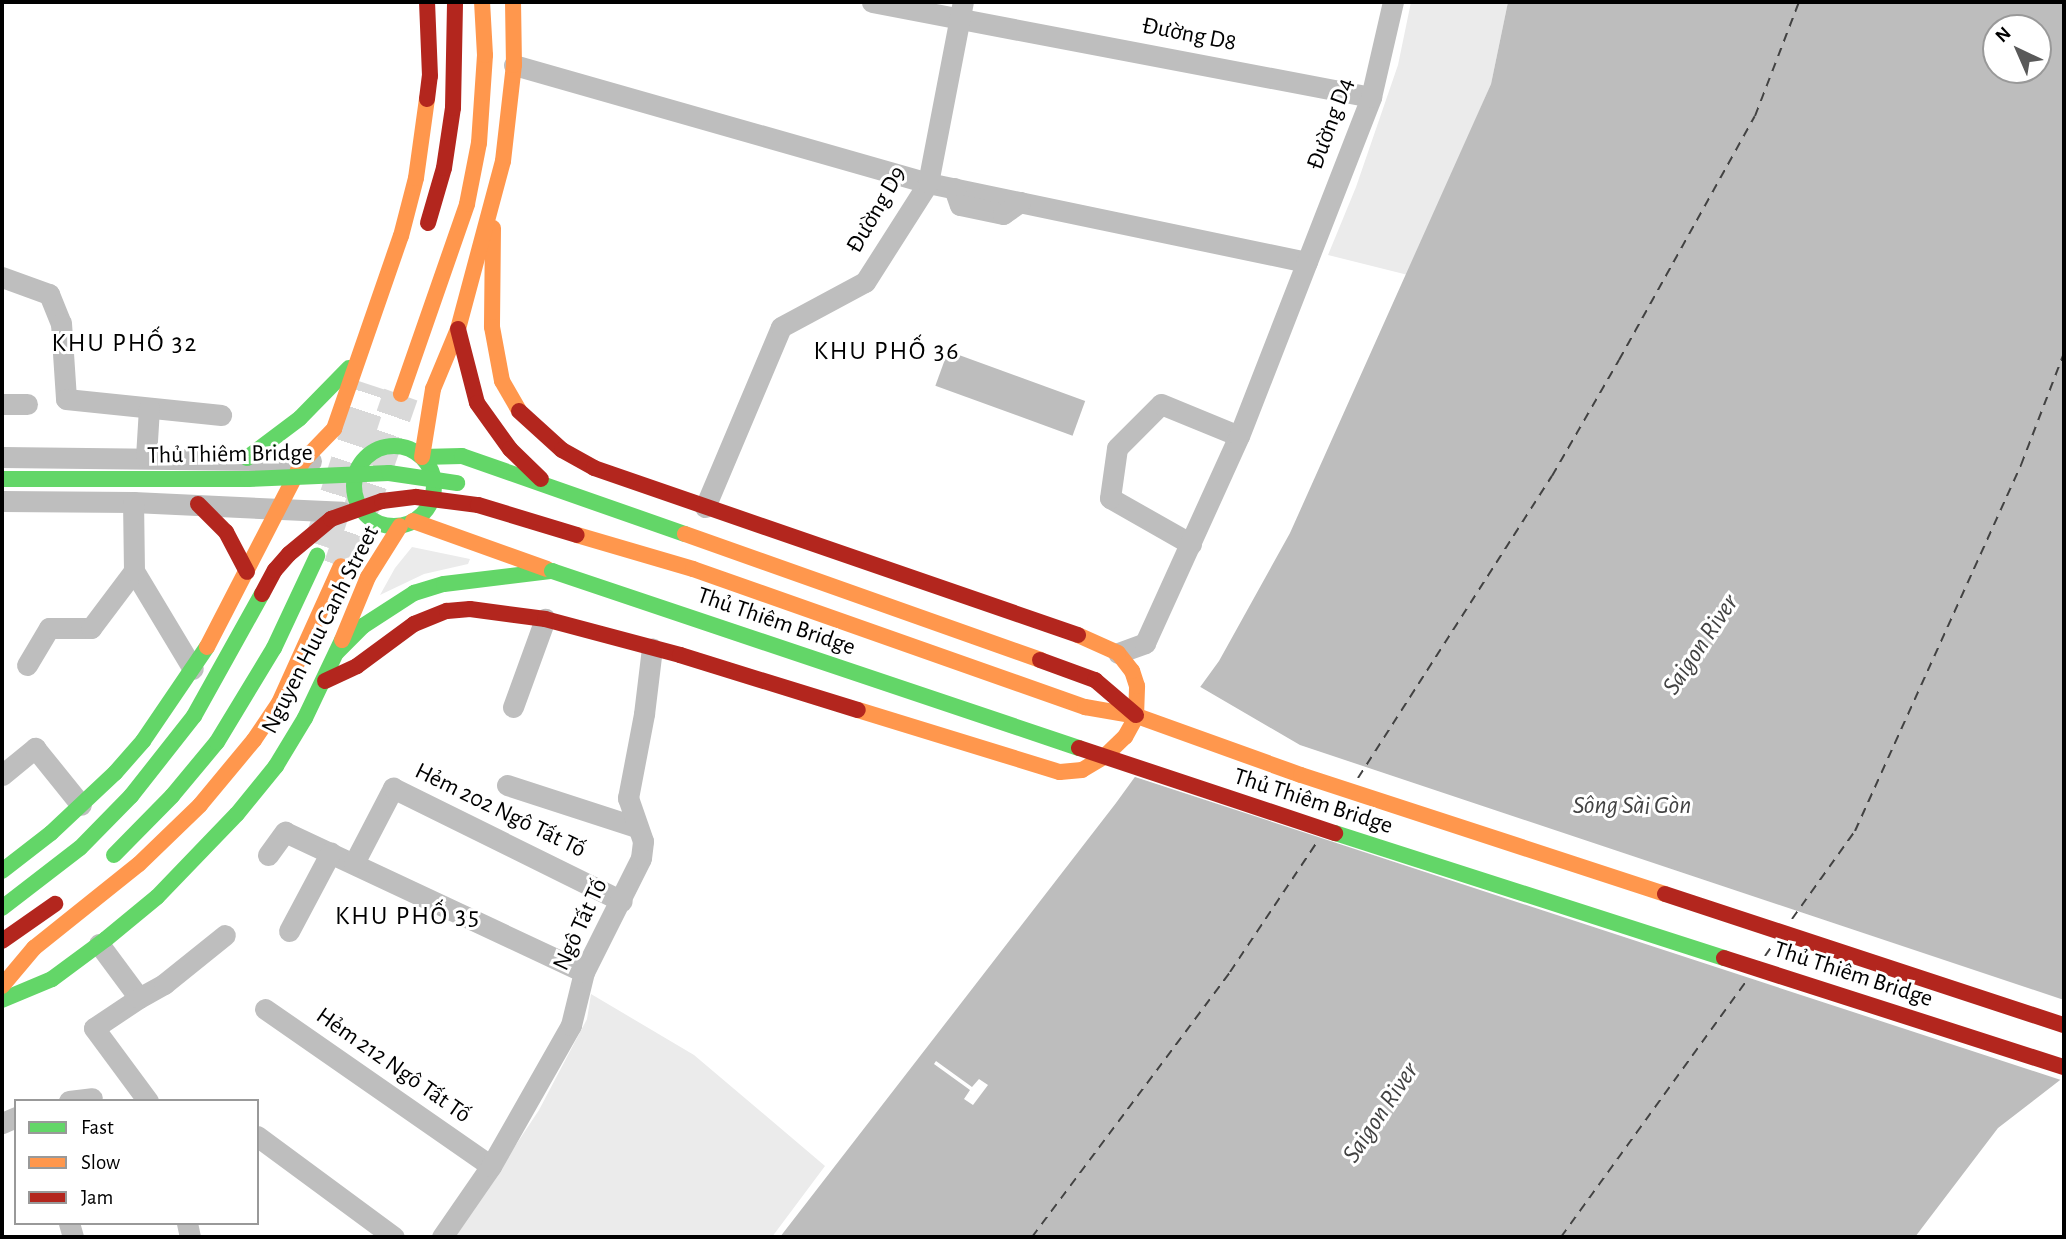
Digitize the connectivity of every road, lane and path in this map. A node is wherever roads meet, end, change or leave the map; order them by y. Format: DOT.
graph roads {
  1 [pos="427,2"];
  2 [pos="455,2"];
  3 [pos="482,2"];
  4 [pos="513,2"];
  5 [pos="872,2"];
  6 [pos="1393,2"];
  7 [pos="962,10"];
  8 [pos="514,65"];
  9 [pos="1371,97"];
  10 [pos="928,183"];
  11 [pos="493,202"];
  12 [pos="423,240"];
  13 [pos="1307,262"];
  14 [pos="2,277"];
  15 [pos="458,329"];
  16 [pos="359,358"];
  17 [pos="401,394"];
  18 [pos="2,404"];
  19 [pos="27,404"];
  20 [pos="149,408"];
  21 [pos="221,415"];
  22 [pos="334,429"];
  23 [pos="1239,436"];
  24 [pos="2,457"];
  25 [pos="146,457"];
  26 [pos="422,457"];
  27 [pos="247,458"];
  28 [pos="349,460"];
  29 [pos="303,461"];
  30 [pos="2,479"];
  31 [pos="477,487"];
  32 [pos="549,487"];
  33 [pos="2,501"];
  34 [pos="133,502"];
  35 [pos="198,504"];
  36 [pos="705,507"];
  37 [pos="279,509"];
  38 [pos="364,513"];
  39 [pos="586,521"];
  40 [pos="407,524"];
  41 [pos="1191,544"];
  42 [pos="317,556"];
  43 [pos="341,566"];
  44 [pos="693,569"];
  45 [pos="134,571"];
  46 [pos="552,571"];
  47 [pos="247,572"];
  48 [pos="545,619"];
  49 [pos="652,648"];
  50 [pos="1118,653"];
  51 [pos="334,656"];
  52 [pos="27,665"];
  53 [pos="193,669"];
  54 [pos="325,681"];
  55 [pos="513,707"];
  56 [pos="1137,716"];
  57 [pos="2,775"];
  58 [pos="507,785"];
  59 [pos="81,805"];
  60 [pos="636,827"];
  61 [pos="331,852"];
  62 [pos="268,855"];
  63 [pos="354,863"];
  64 [pos="101,866"];
  65 [pos="2,870"];
  66 [pos="70,893"];
  67 [pos="622,901"];
  68 [pos="2,908"];
  69 [pos="289,931"];
  70 [pos="225,935"];
  71 [pos="2,941"];
  72 [pos="99,944"];
  73 [pos="584,972"];
  74 [pos="2,986"];
  75 [pos="139,998"];
  76 [pos="2,1000"];
  77 [pos="265,1009"];
  78 [pos="2064,1024"];
  79 [pos="2064,1067"];
  80 [pos="92,1098"];
  81 [pos="84,1099"];
  82 [pos="147,1099"];
  83 [pos="259,1137"];
  84 [pos="491,1166"];
  85 [pos="394,1237"];
  86 [pos="442,1237"];
  1 -- 16 [label="main road"];
  2 -- 12 [label="main road"];
  3 -- 17 [label="main road"];
  4 -- 8 [label="main road"];
  5 -- 7 [label="street, Đường D8"];
  6 -- 9 [label="street, Đường D4"];
  7 -- 9 [label="street, Đường D8"];
  7 -- 10 [label="street, Đường D9"];
  8 -- 10 [label="street"];
  8 -- 11 [label="main road"];
  9 -- 13 [label="street, Đường D4"];
  10 -- 13 [label="street"];
  10 -- 36 [label="street, Đường D9"];
  11 -- 15 [label="main road"];
  11 -- 36 [label="main road"];
  13 -- 23 [label="street, Đường D4"];
  14 -- 20 [label="street"];
  15 -- 26 [label="main road"];
  15 -- 32 [label="main road"];
  16 -- 22 [label="main road"];
  16 -- 27 [label="main road"];
  18 -- 19 [label="street"];
  20 -- 21 [label="street"];
  20 -- 25 [label="street"];
  22 -- 28 [label="main road"];
  22 -- 29 [label="main road"];
  23 -- 41 [label="street, Đường D4"];
  23 -- 41 [label="street"];
  24 -- 25 [label="street"];
  25 -- 27 [label="street"];
  26 -- 28 [label="main road"];
  26 -- 32 [label="main road"];
  26 -- 40 [label="main road"];
  27 -- 29 [label="street"];
  28 -- 29 [label="street"];
  28 -- 38 [label="main road"];
  29 -- 37 [label="main road"];
  30 -- 31 [label="main road, Thủ Thiêm Bridge, bridge"];
  32 -- 56 [label="main road, bridge"];
  33 -- 34 [label="street"];
  34 -- 35 [label="street"];
  34 -- 45 [label="street"];
  35 -- 37 [label="street"];
  35 -- 47 [label="main road"];
  36 -- 50 [label="main road"];
  37 -- 38 [label="street"];
  37 -- 47 [label="main road"];
  38 -- 40 [label="main road"];
  39 -- 44 [label="main road, Thủ Thiêm Bridge"];
  40 -- 46 [label="main road, Thủ Thiêm Bridge"];
  40 -- 51 [label="main road, Nguyen Huu Canh Street"];
  41 -- 50 [label="street, Đường D4"];
  42 -- 64 [label="main road"];
  43 -- 74 [label="main road"];
  44 -- 56 [label="main road, Thủ Thiêm Bridge, bridge"];
  44 -- 68 [label="main road, Thủ Thiêm Bridge, bridge"];
  45 -- 52 [label="street"];
  45 -- 53 [label="street"];
  46 -- 51 [label="main road"];
  46 -- 79 [label="main road, Thủ Thiêm Bridge, bridge"];
  47 -- 53 [label="main road"];
  48 -- 49 [label="main road"];
  48 -- 54 [label="main road"];
  48 -- 55 [label="street"];
  49 -- 50 [label="main road"];
  49 -- 60 [label="street, Ngô Tất Tố"];
  51 -- 54 [label="main road, Nguyen Huu Canh Street"];
  53 -- 59 [label="main road"];
  54 -- 72 [label="main road, Nguyen Huu Canh Street"];
  56 -- 78 [label="main road, Thủ Thiêm Bridge"];
  57 -- 59 [label="street"];
  58 -- 60 [label="street"];
  59 -- 65 [label="main road"];
  60 -- 67 [label="street, Ngô Tất Tố"];
  61 -- 62 [label="street"];
  61 -- 63 [label="street"];
  61 -- 69 [label="street"];
  63 -- 67 [label="street, Hẻm 202 Ngô Tất Tố"];
  63 -- 73 [label="street"];
  66 -- 71 [label="main road"];
  67 -- 73 [label="street, Ngô Tất Tố"];
  70 -- 75 [label="street"];
  72 -- 75 [label="street"];
  72 -- 76 [label="main road, Nguyen Huu Canh Street"];
  73 -- 84 [label="street, Ngô Tất Tố"];
  75 -- 82 [label="street"];
  77 -- 84 [label="street, Hẻm 212 Ngô Tất Tố"];
  80 -- 81 [label="street"];
  83 -- 85 [label="street"];
  84 -- 86 [label="street, Ngô Tất Tố"];
}
